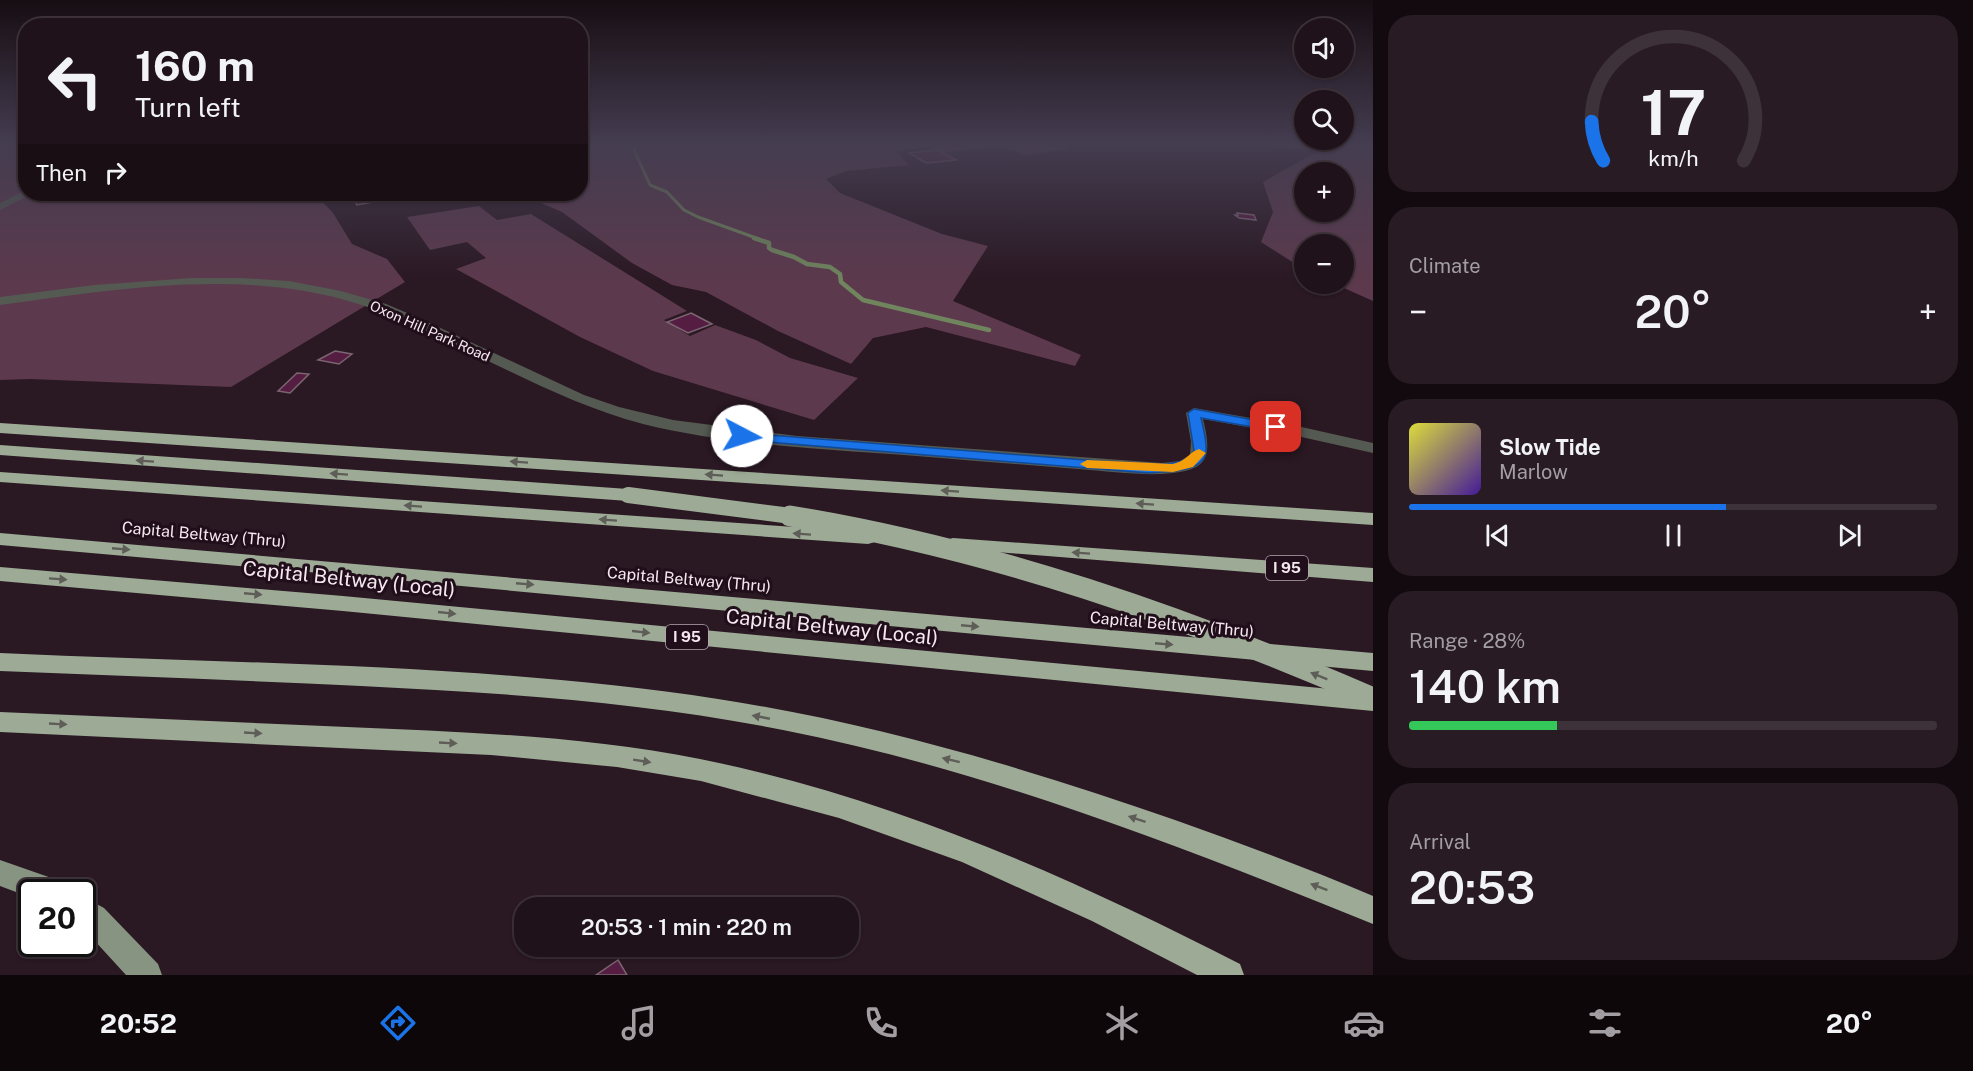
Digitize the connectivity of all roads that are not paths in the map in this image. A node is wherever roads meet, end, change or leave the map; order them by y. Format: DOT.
graph roads {
  1 [pos="18,197"];
  2 [pos="0,207"];
  3 [pos="0,301"];
  4 [pos="0,428"];
  5 [pos="1373,448"];
  6 [pos="0,450"];
  7 [pos="0,477"];
  8 [pos="1373,519"];
  9 [pos="0,539"];
  10 [pos="0,574"];
  11 [pos="1373,575"];
  12 [pos="0,662"];
  13 [pos="1373,662"];
  14 [pos="1373,700"];
  15 [pos="0,722"];
  16 [pos="0,873"];
  17 [pos="18,879"];
  18 [pos="1373,910"];
  19 [pos="96,920"];
  20 [pos="138,971"];
  21 [pos="1228,975"];
  1 -- 2 [label="lane"];
  3 -- 5 [label="lane, Oxon Hill Park Road"];
  8 -- 4 [label="highway, one-way"];
  14 -- 6 [label="highway, one-way, bridge"];
  11 -- 7 [label="highway, I 95, one-way"];
  9 -- 13 [label="highway, Capital Beltway (Thru) / I 95, one-way"];
  10 -- 14 [label="highway, Capital Beltway (Local) / I 95, one-way"];
  18 -- 12 [label="highway, one-way"];
  15 -- 21 [label="highway, one-way"];
  16 -- 17 [label="main road"];
  19 -- 20 [label="main road"];
}
